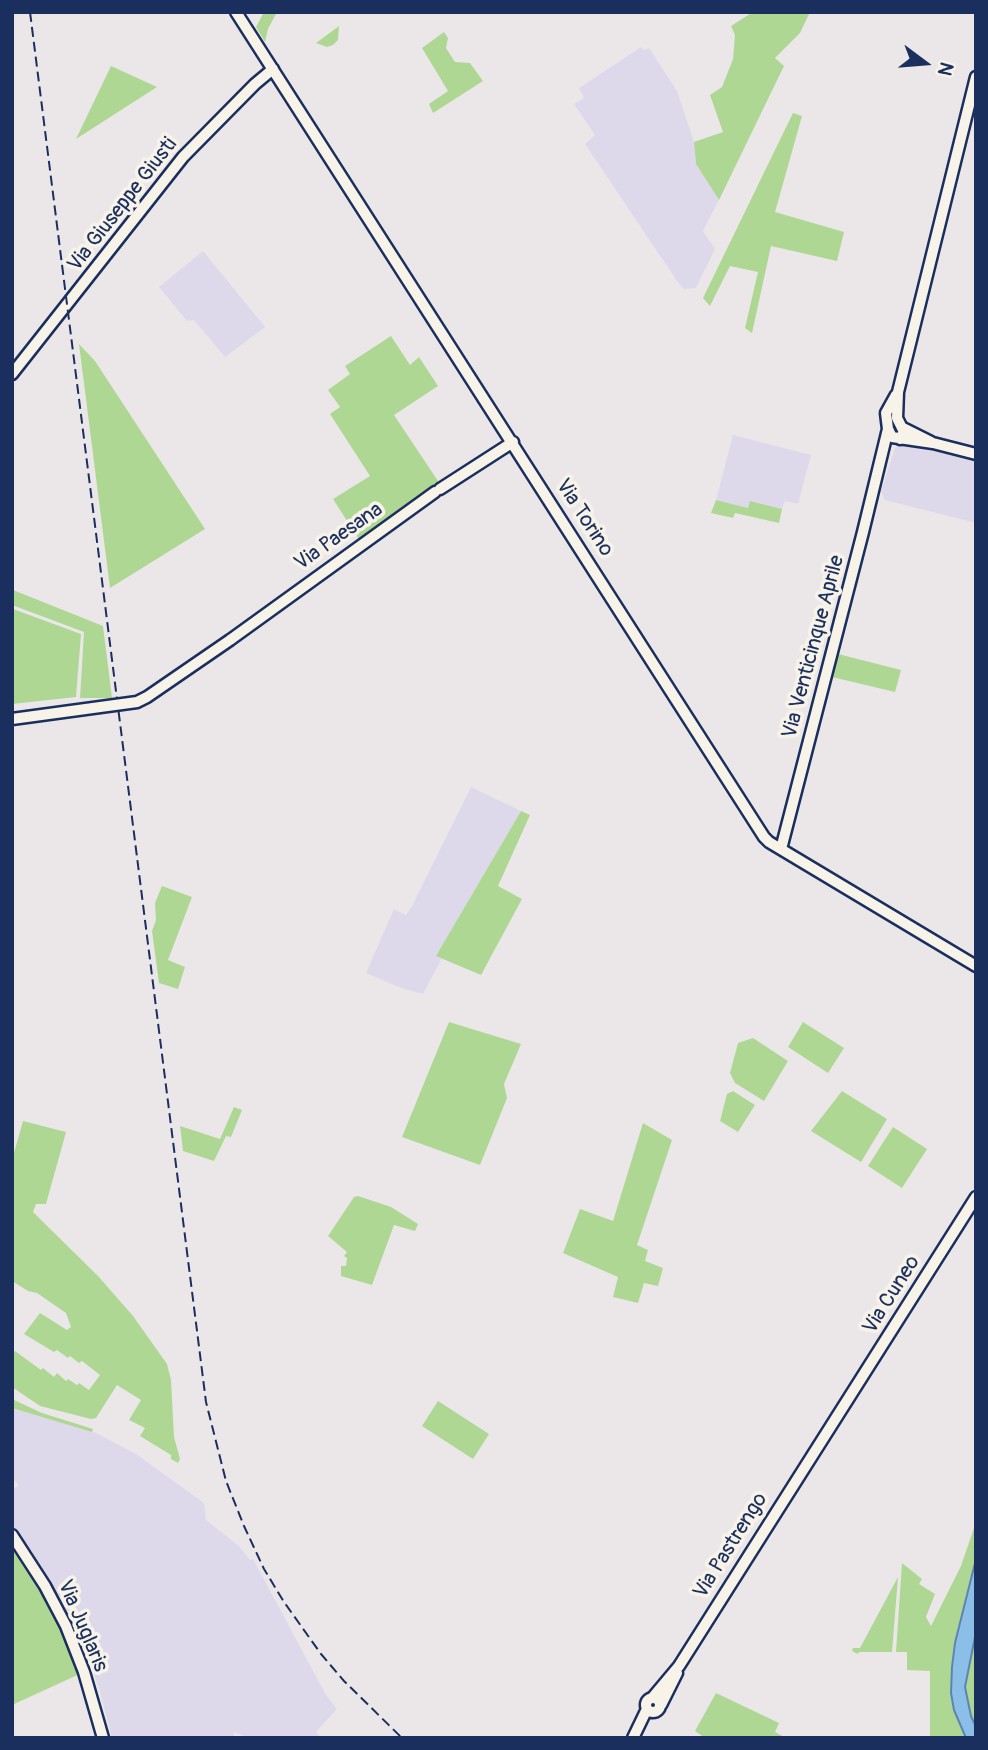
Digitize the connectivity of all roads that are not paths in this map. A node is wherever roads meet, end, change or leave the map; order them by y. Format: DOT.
graph roads {
  1 [pos="236,12"];
  2 [pos="273,69"];
  3 [pos="976,78"];
  4 [pos="12,374"];
  5 [pos="892,410"];
  6 [pos="887,429"];
  7 [pos="901,435"];
  8 [pos="513,442"];
  9 [pos="882,454"];
  10 [pos="976,454"];
  11 [pos="12,719"];
  12 [pos="781,849"];
  13 [pos="976,966"];
  14 [pos="976,1197"];
  15 [pos="840,1414"];
  16 [pos="12,1535"];
  17 [pos="103,1738"];
  18 [pos="635,1738"];
  1 -- 2 [label="street, Via Torino"];
  2 -- 4 [label="street, Via Giuseppe Giusti"];
  2 -- 8 [label="street, Via Torino"];
  3 -- 5 [label="street"];
  5 -- 6 [label="street, Via Venticinque Aprile"];
  5 -- 7 [label="street"];
  6 -- 7 [label="street"];
  6 -- 9 [label="street, Via Venticinque Aprile"];
  7 -- 9 [label="street"];
  7 -- 10 [label="street"];
  8 -- 11 [label="street, Via Paesana, bridge"];
  8 -- 12 [label="street, Via Torino"];
  9 -- 12 [label="street, Via Venticinque Aprile"];
  12 -- 13 [label="street, Via Torino"];
  14 -- 15 [label="street, Via Cuneo"];
  15 -- 18 [label="street, Via Pastrengo"];
  16 -- 17 [label="street, Via Juglaris"];
}
